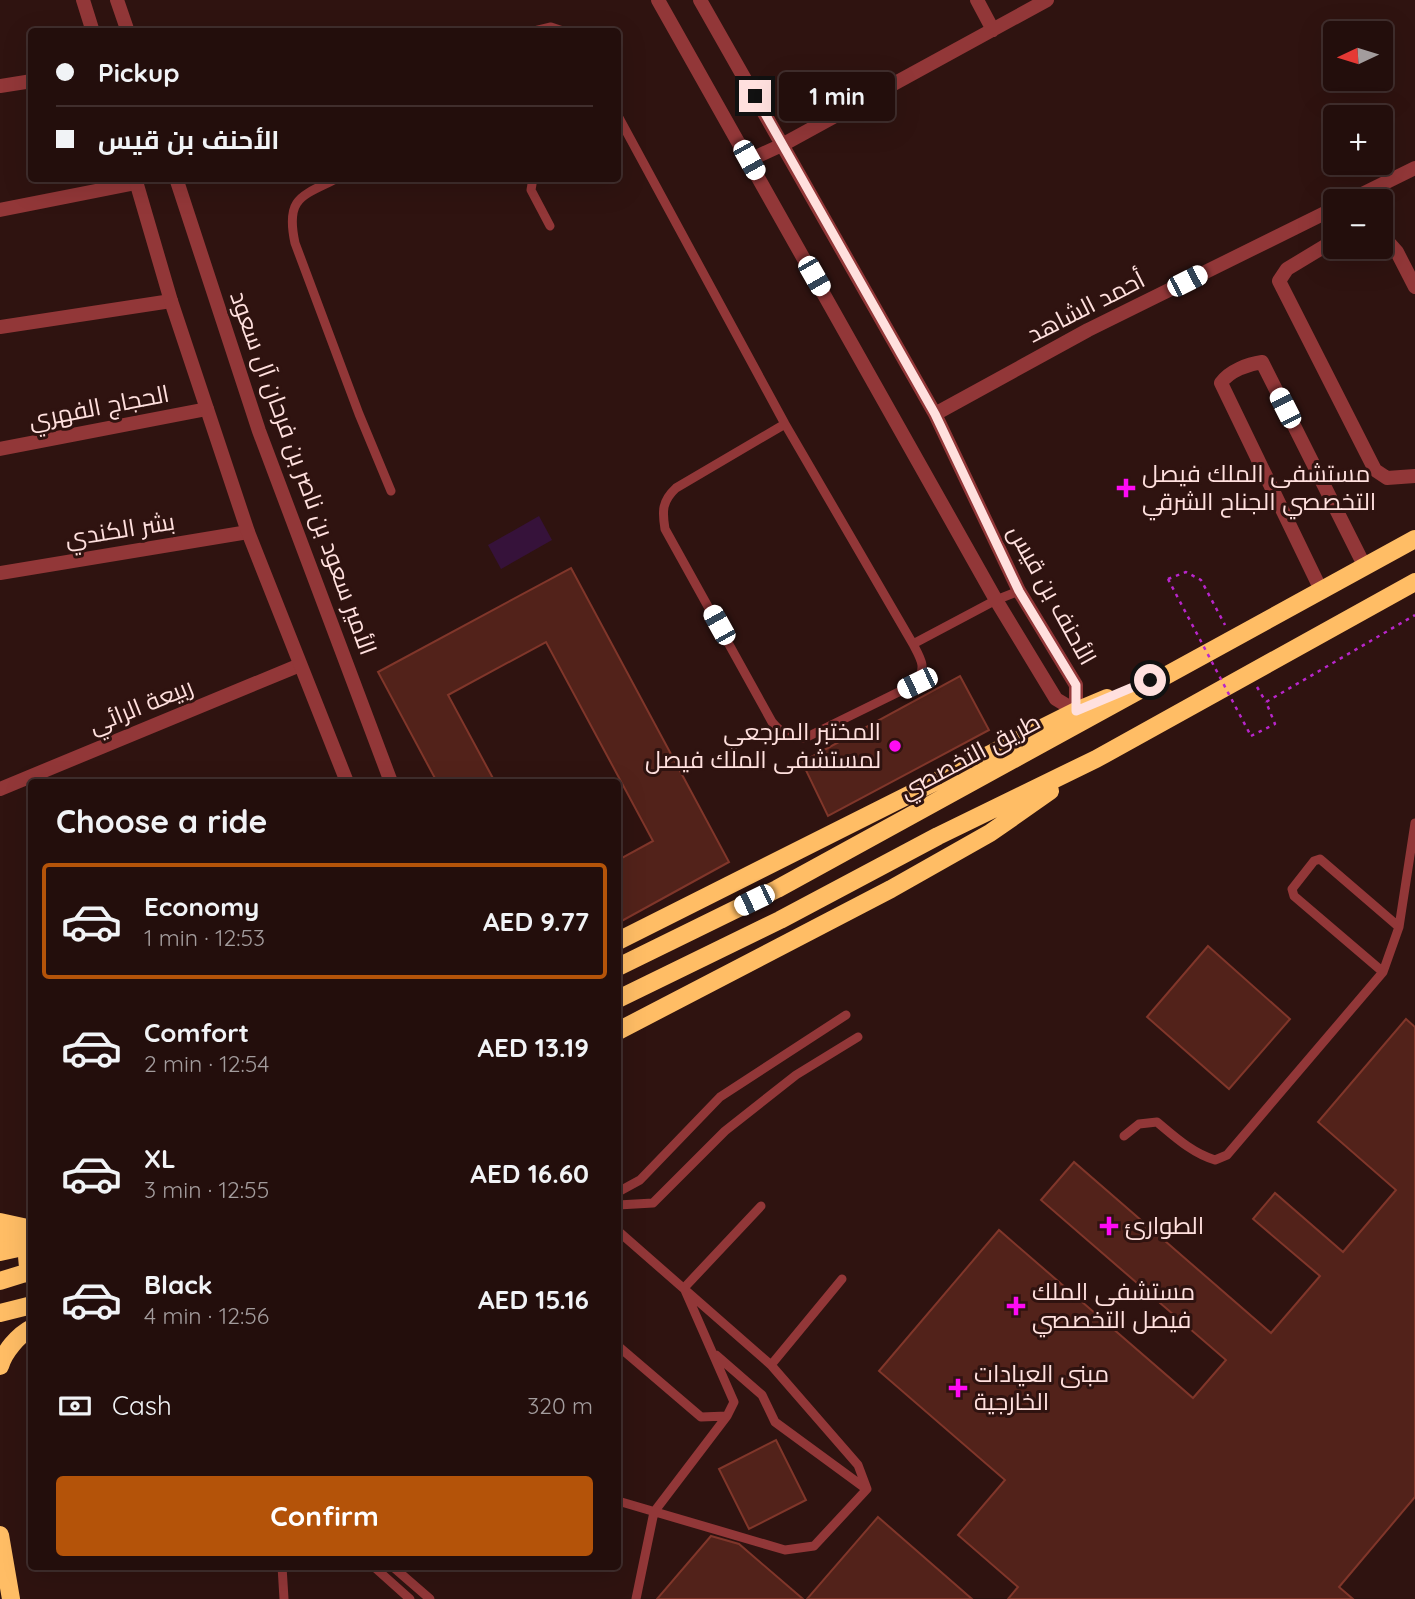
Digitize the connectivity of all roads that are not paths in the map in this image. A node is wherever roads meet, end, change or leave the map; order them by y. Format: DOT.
graph roads {
  1 [pos="83,0"];
  2 [pos="117,0"];
  3 [pos="658,0"];
  4 [pos="700,0"];
  5 [pos="977,0"];
  6 [pos="1047,0"];
  7 [pos="92,28"];
  8 [pos="127,28"];
  9 [pos="993,30"];
  10 [pos="28,82"];
  11 [pos="0,86"];
  12 [pos="621,131"];
  13 [pos="782,145"];
  14 [pos="749,160"];
  15 [pos="1415,168"];
  16 [pos="131,182"];
  17 [pos="136,182"];
  18 [pos="177,182"];
  19 [pos="330,182"];
  20 [pos="532,182"];
  21 [pos="1372,189"];
  22 [pos="0,210"];
  23 [pos="1323,214"];
  24 [pos="551,226"];
  25 [pos="1323,247"];
  26 [pos="1393,248"];
  27 [pos="1415,287"];
  28 [pos="171,301"];
  29 [pos="0,327"];
  30 [pos="207,409"];
  31 [pos="935,414"];
  32 [pos="785,424"];
  33 [pos="0,449"];
  34 [pos="1415,476"];
  35 [pos="391,491"];
  36 [pos="248,532"];
  37 [pos="1415,539"];
  38 [pos="1365,567"];
  39 [pos="0,573"];
  40 [pos="1415,582"];
  41 [pos="1321,590"];
  42 [pos="1019,591"];
  43 [pos="1394,593"];
  44 [pos="1415,594"];
  45 [pos="996,600"];
  46 [pos="913,645"];
  47 [pos="300,665"];
  48 [pos="1175,670"];
  49 [pos="1076,711"];
  50 [pos="1096,759"];
  51 [pos="346,779"];
  52 [pos="390,779"];
  53 [pos="0,789"];
  54 [pos="1415,823"];
  55 [pos="1399,928"];
  56 [pos="621,939"];
  57 [pos="621,966"];
  58 [pos="1383,972"];
  59 [pos="621,998"];
  60 [pos="846,1015"];
  61 [pos="621,1029"];
  62 [pos="858,1037"];
  63 [pos="1124,1136"];
  64 [pos="621,1190"];
  65 [pos="621,1205"];
  66 [pos="761,1206"];
  67 [pos="0,1222"];
  68 [pos="28,1229"];
  69 [pos="28,1231"];
  70 [pos="621,1234"];
  71 [pos="0,1239"];
  72 [pos="28,1246"];
  73 [pos="28,1248"];
  74 [pos="0,1252"];
  75 [pos="28,1268"];
  76 [pos="28,1275"];
  77 [pos="842,1279"];
  78 [pos="0,1281"];
  79 [pos="684,1288"];
  80 [pos="28,1306"];
  81 [pos="0,1313"];
  82 [pos="28,1330"];
  83 [pos="621,1349"];
  84 [pos="712,1352"];
  85 [pos="771,1365"];
  86 [pos="0,1366"];
  87 [pos="727,1416"];
  88 [pos="866,1489"];
  89 [pos="621,1502"];
  90 [pos="654,1512"];
  91 [pos="0,1535"];
  92 [pos="282,1570"];
  93 [pos="398,1570"];
  94 [pos="383,1571"];
  95 [pos="10,1599"];
  96 [pos="284,1599"];
  97 [pos="411,1599"];
  98 [pos="430,1599"];
  99 [pos="636,1599"];
  1 -- 7 [label="street"];
  2 -- 8 [label="street"];
  3 -- 14 [label="street, الأحنف بن قيس"];
  4 -- 13 [label="street, الأحنف بن قيس"];
  5 -- 9 [label="street"];
  6 -- 9 [label="street"];
  9 -- 13 [label="street"];
  10 -- 11 [label="street"];
  12 -- 32 [label="lane"];
  13 -- 14 [label="street"];
  13 -- 31 [label="street, الأحنف بن قيس"];
  14 -- 45 [label="street, الأحنف بن قيس"];
  15 -- 21 [label="street"];
  16 -- 22 [label="street"];
  17 -- 28 [label="street"];
  18 -- 52 [label="street, الأمير سعود بن ناصر بن فرحان آل سعود"];
  19 -- 35 [label="lane"];
  20 -- 24 [label="lane"];
  23 -- 31 [label="street, أحمد الشاهد"];
  25 -- 34 [label="street"];
  26 -- 27 [label="street"];
  28 -- 29 [label="street"];
  28 -- 30 [label="street"];
  30 -- 33 [label="street, الحجاج الفهري"];
  30 -- 36 [label="street"];
  31 -- 42 [label="street, الأحنف بن قيس"];
  32 -- 46 [label="lane"];
  32 -- 46 [label="lane"];
  36 -- 39 [label="street, بشر الكندي"];
  36 -- 47 [label="street"];
  37 -- 38 [label="main road, طريق التخصصي"];
  38 -- 41 [label="main road, طريق التخصصي"];
  38 -- 41 [label="street"];
  40 -- 43 [label="main road"];
  41 -- 48 [label="main road, طريق التخصصي"];
  42 -- 45 [label="lane"];
  42 -- 49 [label="street, الأحنف بن قيس"];
  43 -- 44 [label="street"];
  43 -- 50 [label="main road"];
  45 -- 46 [label="lane"];
  45 -- 49 [label="street, الأحنف بن قيس"];
  47 -- 51 [label="street"];
  47 -- 53 [label="street, ربيعة الرائي"];
  48 -- 49 [label="main road"];
  48 -- 57 [label="main road, طريق التخصصي"];
  49 -- 56 [label="main road"];
  50 -- 59 [label="main road"];
  50 -- 61 [label="main road"];
  54 -- 55 [label="lane"];
  55 -- 58 [label="lane"];
  55 -- 58 [label="lane"];
  58 -- 63 [label="lane"];
  60 -- 64 [label="lane"];
  62 -- 65 [label="lane"];
  66 -- 79 [label="lane"];
  67 -- 68 [label="main road"];
  69 -- 71 [label="main road"];
  70 -- 79 [label="lane"];
  72 -- 74 [label="main road, bridge"];
  73 -- 75 [label="main road"];
  76 -- 78 [label="main road, bridge"];
  77 -- 85 [label="lane"];
  79 -- 84 [label="lane"];
  79 -- 85 [label="lane"];
  80 -- 81 [label="main road"];
  82 -- 86 [label="main road"];
  83 -- 87 [label="lane"];
  84 -- 87 [label="lane"];
  84 -- 88 [label="lane"];
  85 -- 88 [label="lane"];
  87 -- 90 [label="lane"];
  88 -- 90 [label="lane"];
  89 -- 90 [label="lane"];
  90 -- 99 [label="lane"];
  91 -- 95 [label="main road"];
  92 -- 96 [label="lane"];
  93 -- 98 [label="lane"];
  94 -- 97 [label="lane"];
}
